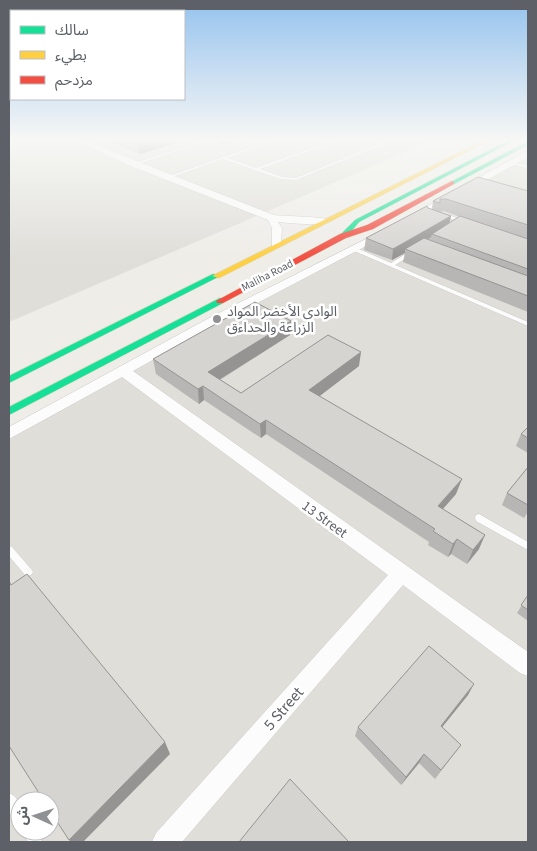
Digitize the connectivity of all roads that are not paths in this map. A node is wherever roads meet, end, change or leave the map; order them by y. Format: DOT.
graph roads {
  1 [pos="175,180"];
  2 [pos="407,180"];
  3 [pos="436,180"];
  4 [pos="459,180"];
  5 [pos="485,180"];
  6 [pos="441,214"];
  7 [pos="272,218"];
  8 [pos="325,220"];
  9 [pos="438,220"];
  10 [pos="476,226"];
  11 [pos="465,229"];
  12 [pos="342,236"];
  13 [pos="276,244"];
  14 [pos="421,247"];
  15 [pos="354,249"];
  16 [pos="391,265"];
  17 [pos="528,324"];
  18 [pos="123,371"];
  19 [pos="9,380"];
  20 [pos="9,411"];
  21 [pos="9,434"];
  22 [pos="479,518"];
  23 [pos="528,546"];
  24 [pos="9,550"];
  25 [pos="28,572"];
  26 [pos="401,574"];
  27 [pos="528,665"];
  28 [pos="165,842"];
  1 -- 7 [label="street"];
  2 -- 8 [label="main road, Maliha Road"];
  3 -- 12 [label="main road"];
  4 -- 12 [label="main road, Maliha Road"];
  5 -- 15 [label="street"];
  6 -- 10 [label="lane"];
  7 -- 8 [label="street"];
  7 -- 13 [label="street"];
  8 -- 13 [label="main road, Maliha Road"];
  9 -- 11 [label="lane"];
  12 -- 20 [label="main road, Maliha Road"];
  13 -- 19 [label="main road, Maliha Road"];
  14 -- 16 [label="lane"];
  15 -- 16 [label="lane"];
  15 -- 18 [label="street"];
  16 -- 17 [label="lane"];
  18 -- 21 [label="street"];
  18 -- 26 [label="street, 13 Street"];
  22 -- 23 [label="lane"];
  24 -- 25 [label="lane"];
  26 -- 27 [label="street, 13 Street"];
  26 -- 28 [label="street, 5 Street"];
}
